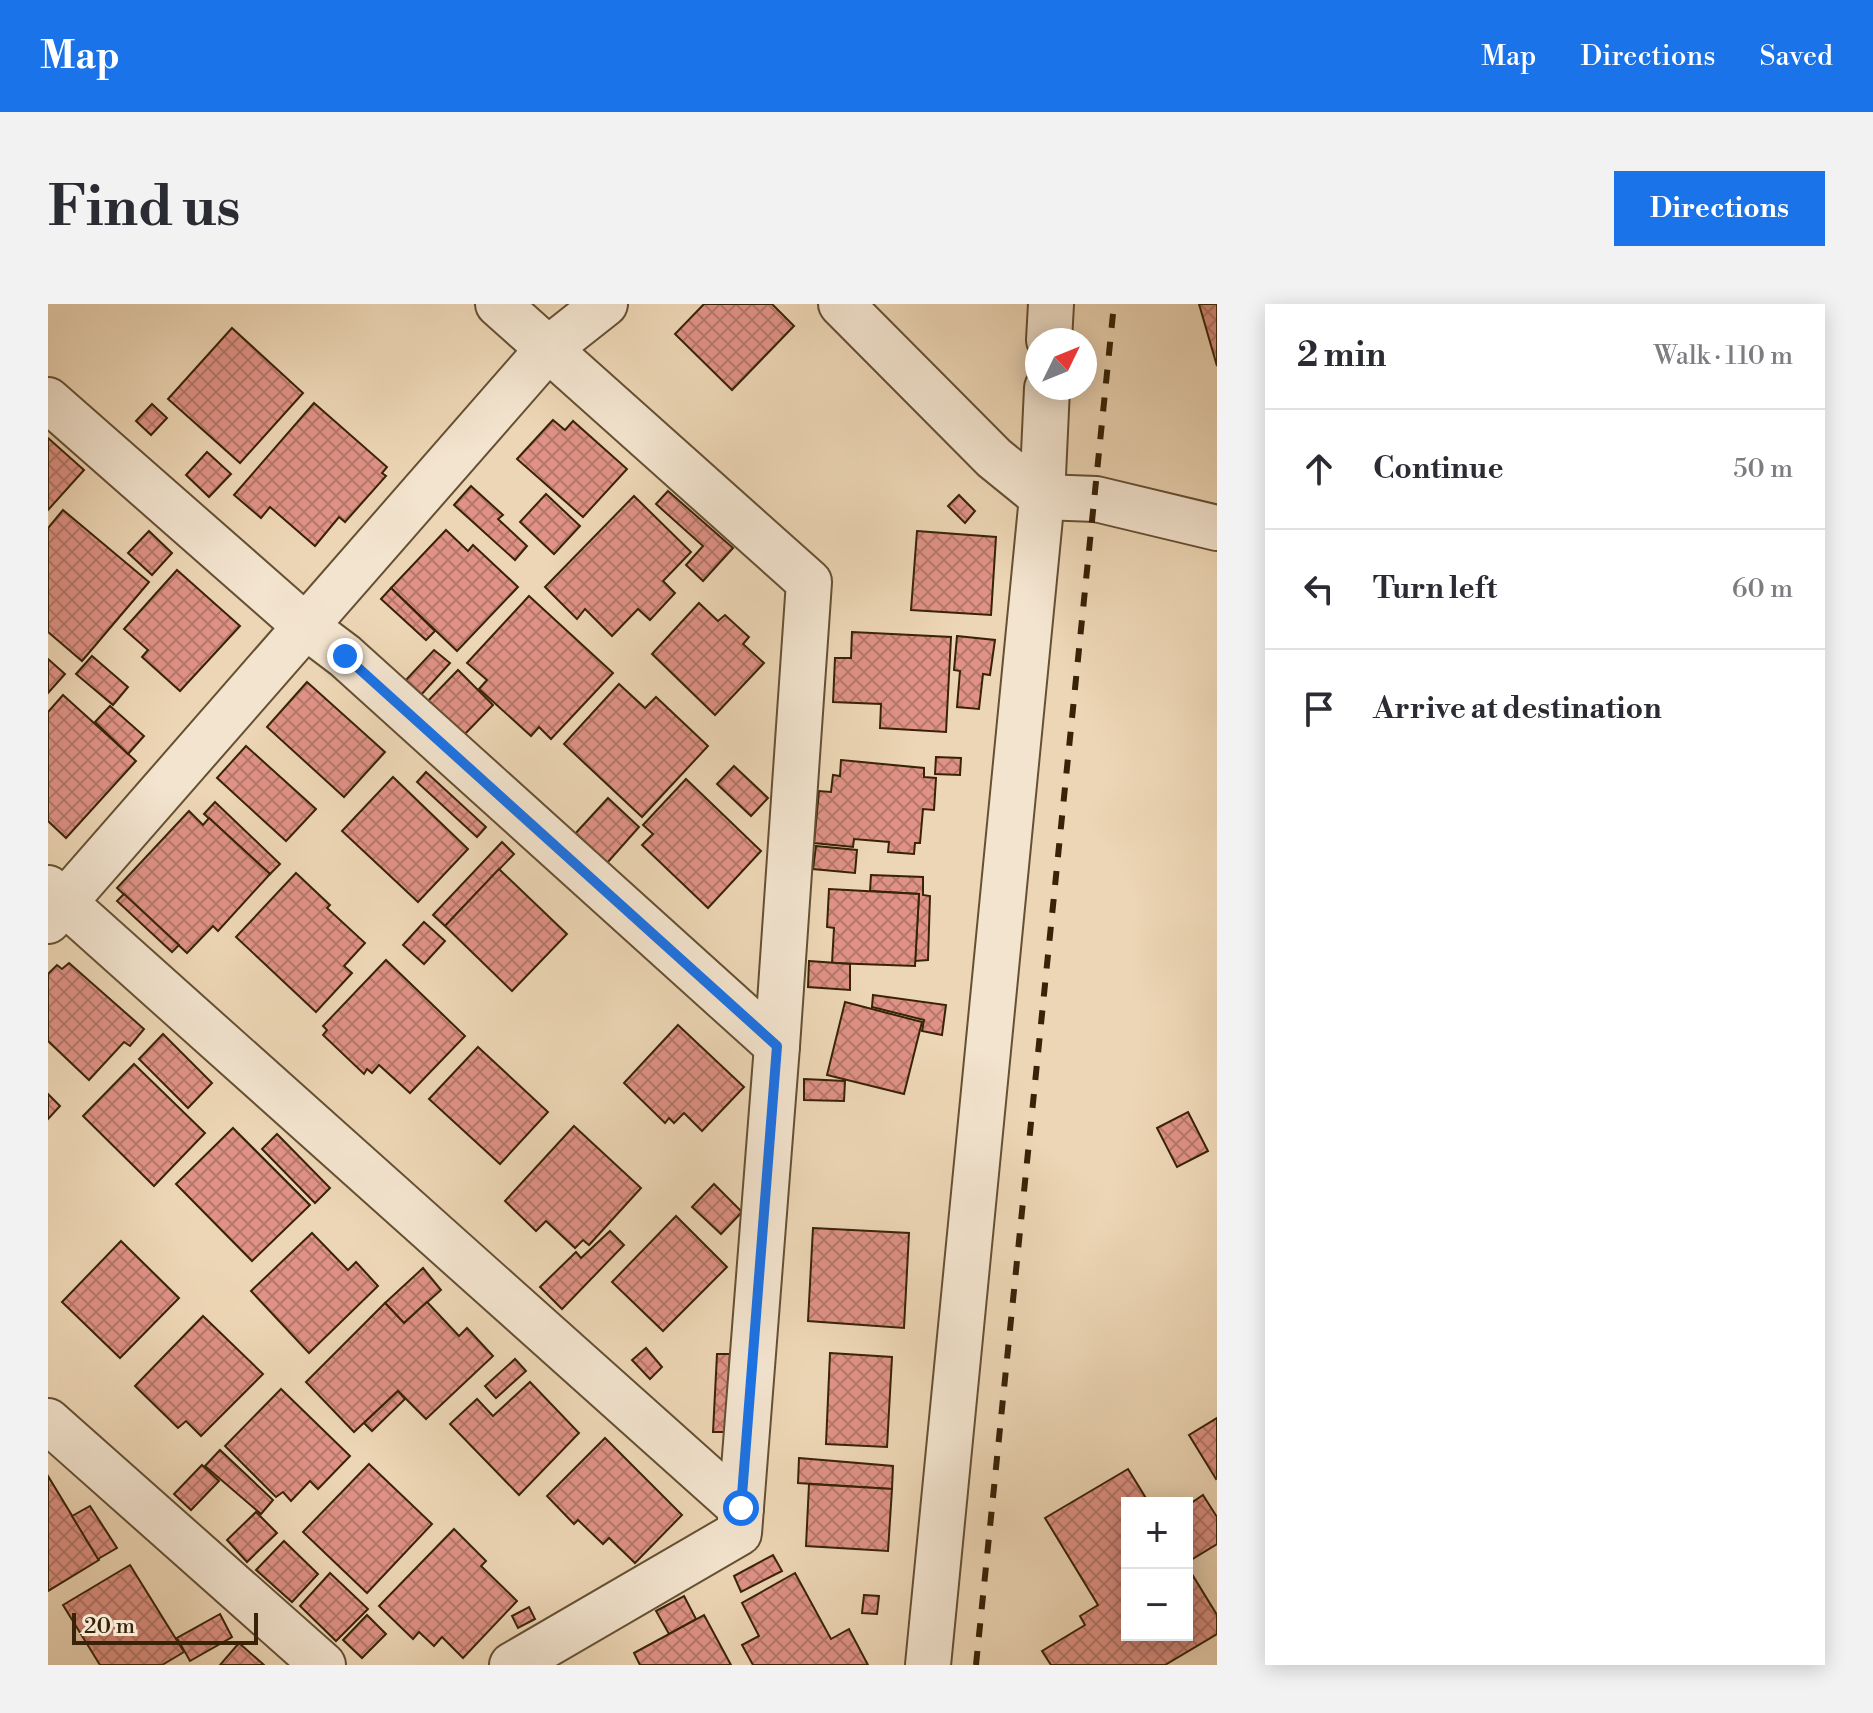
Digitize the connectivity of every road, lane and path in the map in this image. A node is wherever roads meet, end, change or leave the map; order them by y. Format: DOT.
graph roads {
  1 [pos="498,304"];
  2 [pos="605,304"];
  3 [pos="841,304"];
  4 [pos="1051,304"];
  5 [pos="1050,328"];
  6 [pos="548,349"];
  7 [pos="48,400"];
  8 [pos="1046,400"];
  9 [pos="1042,497"];
  10 [pos="1217,528"];
  11 [pos="304,625"];
  12 [pos="53,903"];
  13 [pos="777,1046"];
  14 [pos="48,1421"];
  15 [pos="741,1508"];
  16 [pos="323,1665"];
  17 [pos="512,1665"];
  18 [pos="928,1665"];
  1 -- 6 [label="street"];
  2 -- 6 [label="street"];
  3 -- 9 [label="street"];
  4 -- 5 [label="street"];
  6 -- 11 [label="street"];
  6 -- 13 [label="street"];
  7 -- 11 [label="street"];
  8 -- 9 [label="street"];
  9 -- 10 [label="street"];
  9 -- 18 [label="street"];
  11 -- 12 [label="street"];
  11 -- 13 [label="street"];
  12 -- 15 [label="street"];
  13 -- 15 [label="street"];
  14 -- 16 [label="street"];
  15 -- 17 [label="street"];
}
